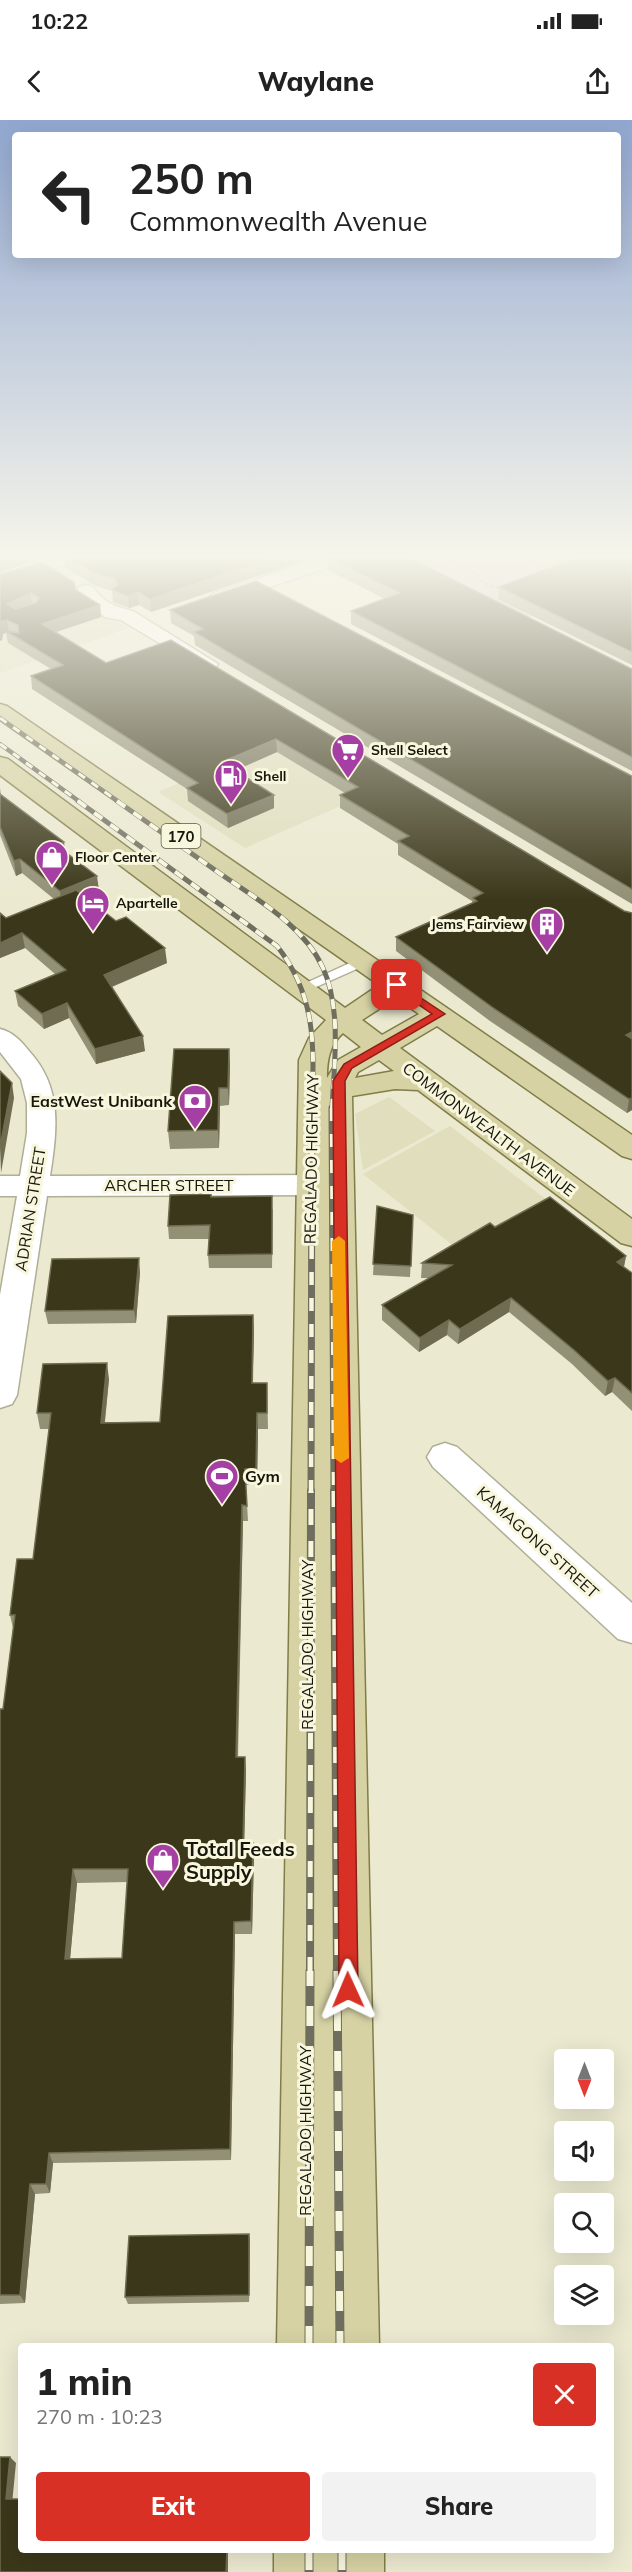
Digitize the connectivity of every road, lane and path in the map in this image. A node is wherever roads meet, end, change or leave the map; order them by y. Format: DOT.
graph roads {
  1 [pos="219,670"];
  2 [pos="223,673"];
  3 [pos="0,710"];
  4 [pos="0,764"];
  5 [pos="363,961"];
  6 [pos="397,985"];
  7 [pos="302,988"];
  8 [pos="439,1014"];
  9 [pos="343,1021"];
  10 [pos="0,1037"];
  11 [pos="379,1047"];
  12 [pos="313,1060"];
  13 [pos="425,1081"];
  14 [pos="338,1090"];
  15 [pos="632,1149"];
  16 [pos="34,1185"];
  17 [pos="324,1185"];
  18 [pos="0,1186"];
  19 [pos="632,1235"];
  20 [pos="3,1355"];
  21 [pos="0,1395"];
  22 [pos="445,1457"];
  23 [pos="632,1627"];
  24 [pos="303,2343"];
  25 [pos="353,2343"];
  26 [pos="302,2553"];
  27 [pos="356,2553"];
  28 [pos="302,2572"];
  29 [pos="356,2572"];
  1 -- 2 [label="street"];
  3 -- 5 [label="main road, 170"];
  4 -- 7 [label="main road, COMMONWEALTH AVENUE"];
  5 -- 6 [label="main road, 170"];
  5 -- 7 [label="lane"];
  6 -- 8 [label="main road, 170"];
  6 -- 9 [label="main road, REGALADO HIGHWAY"];
  7 -- 9 [label="main road, COMMONWEALTH AVENUE"];
  7 -- 12 [label="main road"];
  8 -- 11 [label="main road, REGALADO HIGHWAY"];
  8 -- 15 [label="main road, 170"];
  9 -- 11 [label="main road, COMMONWEALTH AVENUE"];
  9 -- 12 [label="main road, REGALADO HIGHWAY"];
  10 -- 16 [label="street, ADRIAN STREET"];
  11 -- 13 [label="main road, COMMONWEALTH AVENUE"];
  11 -- 14 [label="main road, REGALADO HIGHWAY"];
  12 -- 17 [label="main road, REGALADO HIGHWAY"];
  13 -- 14 [label="main road"];
  13 -- 19 [label="main road, COMMONWEALTH AVENUE"];
  14 -- 17 [label="main road, REGALADO HIGHWAY"];
  16 -- 17 [label="street, ARCHER STREET"];
  16 -- 18 [label="street, ARCHER STREET"];
  16 -- 20 [label="street, ADRIAN STREET"];
  17 -- 24 [label="main road, REGALADO HIGHWAY"];
  17 -- 25 [label="main road, REGALADO HIGHWAY"];
  20 -- 21 [label="street, ADRIAN STREET"];
  22 -- 23 [label="street, KAMAGONG STREET"];
  26 -- 28 [label="main road"];
  27 -- 29 [label="main road"];
}
